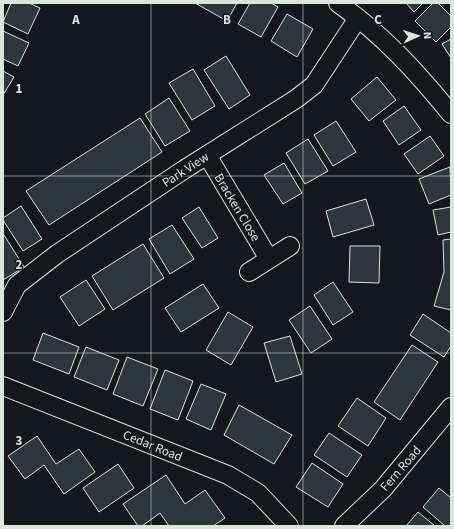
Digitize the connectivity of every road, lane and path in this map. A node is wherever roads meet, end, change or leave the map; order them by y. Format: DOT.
graph roads {
  1 [pos="338,3"];
  2 [pos="358,18"];
  3 [pos="451,114"];
  4 [pos="207,156"];
  5 [pos="290,246"];
  6 [pos="269,259"];
  7 [pos="248,272"];
  8 [pos="3,312"];
  9 [pos="3,386"];
  10 [pos="451,407"];
  11 [pos="290,526"];
  12 [pos="344,526"];
  1 -- 2 [label="street"];
  2 -- 3 [label="street"];
  2 -- 4 [label="street, Park View"];
  4 -- 6 [label="street, Bracken Close"];
  4 -- 8 [label="street, Park View"];
  5 -- 6 [label="street"];
  6 -- 7 [label="street"];
  9 -- 11 [label="street, Cedar Road"];
  10 -- 12 [label="street, Fern Road"];
}
